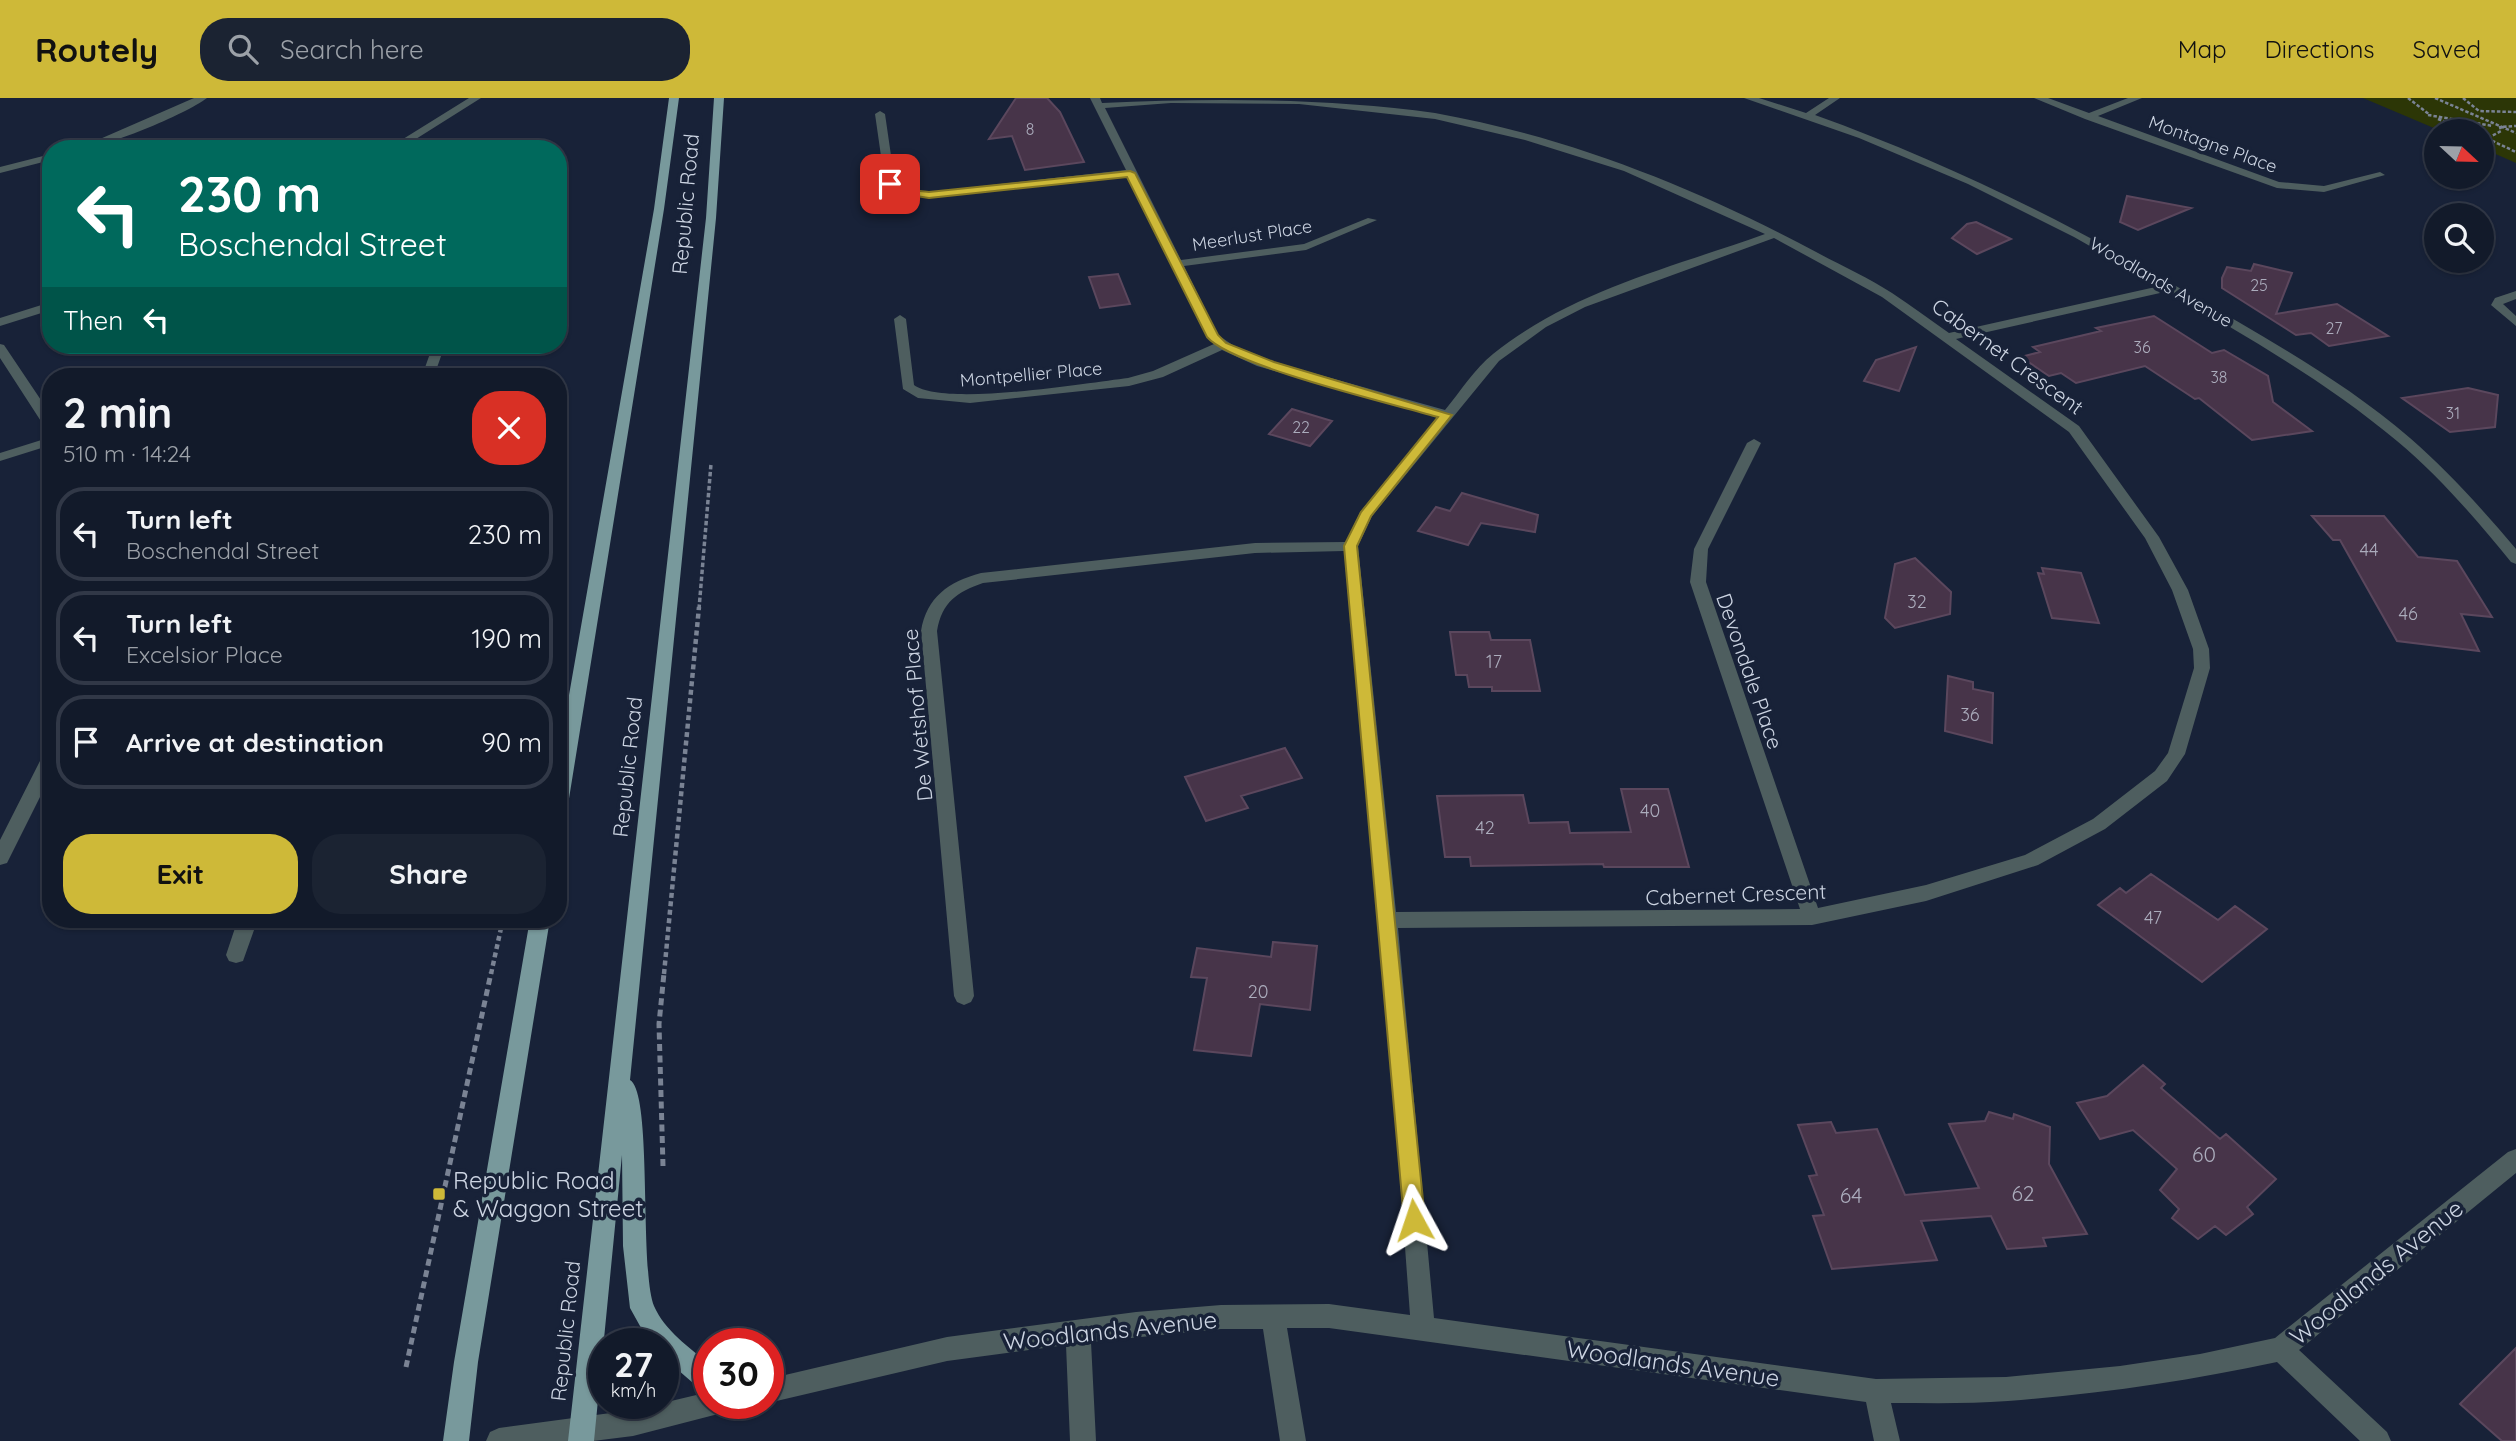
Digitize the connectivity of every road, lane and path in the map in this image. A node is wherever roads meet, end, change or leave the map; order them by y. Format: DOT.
graph roads {
  1 [pos="202,98"];
  2 [pos="476,98"];
  3 [pos="674,98"];
  4 [pos="719,98"];
  5 [pos="1749,98"];
  6 [pos="1835,98"];
  7 [pos="2039,98"];
  8 [pos="2137,98"];
  9 [pos="2408,98"];
  10 [pos="2435,98"];
  11 [pos="2463,98"];
  12 [pos="1097,102"];
  13 [pos="2516,112"];
  14 [pos="880,114"];
  15 [pos="1808,115"];
  16 [pos="2428,115"];
  17 [pos="2088,117"];
  18 [pos="2438,119"];
  19 [pos="2516,126"];
  20 [pos="2500,127"];
  21 [pos="2516,133"];
  22 [pos="2494,135"];
  23 [pos="107,140"];
  24 [pos="407,140"];
  25 [pos="2494,142"];
  26 [pos="2516,152"];
  27 [pos="42,159"];
  28 [pos="0,170"];
  29 [pos="1130,173"];
  30 [pos="2380,174"];
  31 [pos="1372,220"];
  32 [pos="1774,234"];
  33 [pos="1175,264"];
  34 [pos="2172,287"];
  35 [pos="2516,295"];
  36 [pos="42,309"];
  37 [pos="900,319"];
  38 [pos="2516,321"];
  39 [pos="0,322"];
  40 [pos="1948,338"];
  41 [pos="1222,345"];
  42 [pos="0,348"];
  43 [pos="42,412"];
  44 [pos="1446,415"];
  45 [pos="1755,443"];
  46 [pos="42,444"];
  47 [pos="0,457"];
  48 [pos="711,459"];
  49 [pos="1350,546"];
  50 [pos="2516,559"];
  51 [pos="567,757"];
  52 [pos="42,775"];
  53 [pos="0,858"];
  54 [pos="1812,917"];
  55 [pos="1387,920"];
  56 [pos="245,928"];
  57 [pos="501,928"];
  58 [pos="538,928"];
  59 [pos="236,955"];
  60 [pos="964,996"];
  61 [pos="623,1057"];
  62 [pos="2516,1159"];
  63 [pos="663,1175"];
  64 [pos="1273,1317"];
  65 [pos="1423,1328"];
  66 [pos="1078,1331"];
  67 [pos="2281,1349"];
  68 [pos="693,1366"];
  69 [pos="405,1367"];
  70 [pos="784,1387"];
  71 [pos="1876,1391"];
  72 [pos="693,1409"];
  73 [pos="581,1436"];
  74 [pos="456,1441"];
  75 [pos="499,1441"];
  76 [pos="1083,1441"];
  77 [pos="1293,1441"];
  78 [pos="1887,1441"];
  79 [pos="2378,1441"];
  1 -- 23 [label="street"];
  2 -- 24 [label="street"];
  3 -- 51 [label="main road, Republic Road"];
  4 -- 61 [label="main road, Republic Road"];
  5 -- 15 [label="street, Woodlands Avenue"];
  6 -- 15 [label="street"];
  7 -- 17 [label="street, Montagne Place"];
  8 -- 17 [label="street"];
  9 -- 16 [label="path"];
  10 -- 20 [label="path"];
  11 -- 13 [label="path"];
  12 -- 29 [label="street"];
  12 -- 32 [label="street, Cabernet Crescent"];
  14 -- 29 [label="street"];
  15 -- 34 [label="street, Woodlands Avenue"];
  16 -- 18 [label="path"];
  16 -- 20 [label="path"];
  17 -- 30 [label="street, Montagne Place"];
  19 -- 20 [label="path"];
  20 -- 21 [label="path"];
  20 -- 22 [label="path"];
  25 -- 26 [label="path"];
  27 -- 28 [label="street"];
  29 -- 33 [label="street"];
  31 -- 33 [label="street, Meerlust Place"];
  32 -- 40 [label="street, Cabernet Crescent"];
  32 -- 44 [label="street"];
  33 -- 41 [label="street"];
  34 -- 40 [label="street"];
  34 -- 50 [label="street, Woodlands Avenue"];
  35 -- 38 [label="street"];
  36 -- 39 [label="street"];
  37 -- 41 [label="street, Montpellier Place"];
  40 -- 54 [label="street, Cabernet Crescent"];
  41 -- 44 [label="street"];
  42 -- 43 [label="street"];
  44 -- 49 [label="street"];
  45 -- 54 [label="street, Devondale Place"];
  46 -- 47 [label="street"];
  48 -- 63 [label="path"];
  49 -- 55 [label="street"];
  49 -- 60 [label="street, De Wetshof Place"];
  52 -- 53 [label="street"];
  54 -- 55 [label="street, Cabernet Crescent"];
  55 -- 65 [label="street"];
  56 -- 59 [label="street"];
  57 -- 69 [label="path"];
  58 -- 74 [label="main road"];
  61 -- 68 [label="main road"];
  61 -- 73 [label="main road, Republic Road"];
  62 -- 67 [label="street, Woodlands Avenue"];
  64 -- 65 [label="street, Woodlands Avenue"];
  64 -- 66 [label="street, Woodlands Avenue"];
  64 -- 77 [label="street"];
  65 -- 71 [label="street, Woodlands Avenue"];
  66 -- 70 [label="street, Woodlands Avenue"];
  66 -- 76 [label="street"];
  67 -- 71 [label="street, Woodlands Avenue"];
  67 -- 79 [label="street"];
  71 -- 78 [label="street"];
  72 -- 73 [label="street"];
  73 -- 75 [label="street"];
}
